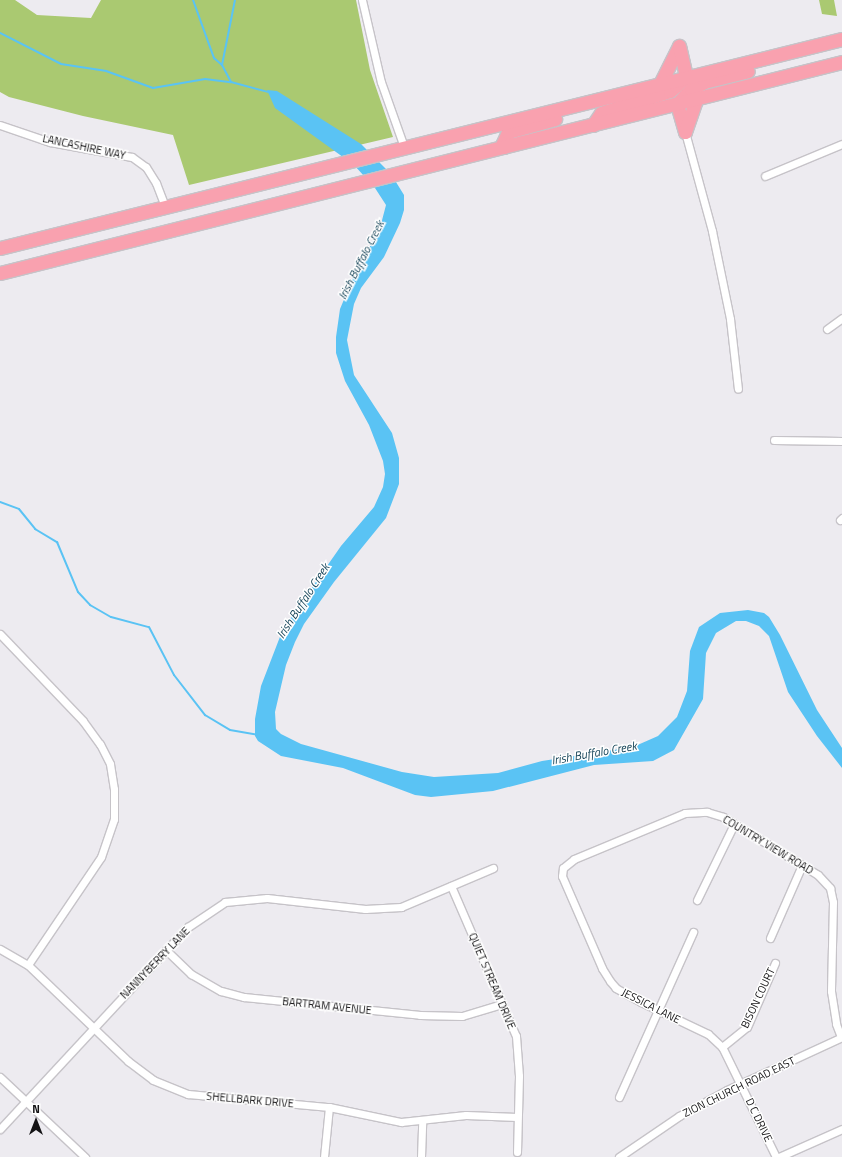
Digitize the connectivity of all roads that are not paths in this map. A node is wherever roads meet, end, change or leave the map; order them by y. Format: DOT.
graph roads {
  1 [pos="362,0"];
  2 [pos="842,39"];
  3 [pos="842,53"];
  4 [pos="763,59"];
  5 [pos="838,64"];
  6 [pos="686,76"];
  7 [pos="660,84"];
  8 [pos="696,100"];
  9 [pos="677,104"];
  10 [pos="560,109"];
  11 [pos="0,125"];
  12 [pos="594,125"];
  13 [pos="685,132"];
  14 [pos="842,144"];
  15 [pos="404,147"];
  16 [pos="504,147"];
  17 [pos="765,176"];
  18 [pos="164,207"];
  19 [pos="0,248"];
  20 [pos="0,273"];
  21 [pos="842,318"];
  22 [pos="827,330"];
  23 [pos="738,389"];
  24 [pos="774,440"];
  25 [pos="842,441"];
  26 [pos="0,634"];
  27 [pos="734,824"];
  28 [pos="802,865"];
  29 [pos="493,868"];
  30 [pos="563,868"];
  31 [pos="451,886"];
  32 [pos="697,900"];
  33 [pos="693,932"];
  34 [pos="770,938"];
  35 [pos="0,949"];
  36 [pos="166,950"];
  37 [pos="775,963"];
  38 [pos="28,965"];
  39 [pos="502,1004"];
  40 [pos="658,1010"];
  41 [pos="93,1028"];
  42 [pos="841,1037"];
  43 [pos="722,1047"];
  44 [pos="0,1077"];
  45 [pos="741,1084"];
  46 [pos="619,1097"];
  47 [pos="25,1102"];
  48 [pos="328,1107"];
  49 [pos="517,1118"];
  50 [pos="422,1121"];
  51 [pos="0,1129"];
  52 [pos="842,1129"];
  53 [pos="517,1152"];
  54 [pos="85,1157"];
  55 [pos="324,1157"];
  56 [pos="421,1157"];
  57 [pos="619,1157"];
  58 [pos="777,1157"];
  1 -- 15 [label="street"];
  2 -- 4 [label="highway"];
  3 -- 5 [label="highway"];
  4 -- 6 [label="highway"];
  4 -- 9 [label="highway"];
  5 -- 8 [label="highway"];
  6 -- 7 [label="highway"];
  6 -- 7 [label="highway"];
  6 -- 12 [label="highway"];
  7 -- 10 [label="highway"];
  8 -- 9 [label="highway"];
  8 -- 13 [label="highway"];
  9 -- 12 [label="highway"];
  9 -- 13 [label="highway"];
  10 -- 15 [label="highway"];
  10 -- 16 [label="highway"];
  11 -- 18 [label="street, LANCASHIRE WAY"];
  12 -- 16 [label="highway"];
  13 -- 23 [label="street"];
  14 -- 17 [label="street"];
  15 -- 18 [label="highway"];
  16 -- 20 [label="highway"];
  18 -- 19 [label="highway"];
  21 -- 22 [label="street"];
  24 -- 25 [label="street"];
  26 -- 38 [label="street"];
  27 -- 28 [label="street, COUNTRY VIEW ROAD"];
  27 -- 30 [label="street, COUNTRY VIEW ROAD"];
  27 -- 32 [label="street"];
  28 -- 34 [label="street"];
  28 -- 42 [label="street, COUNTRY VIEW ROAD"];
  29 -- 31 [label="street, NANNYBERRY LANE"];
  30 -- 40 [label="street, JESSICA LANE"];
  31 -- 36 [label="street, NANNYBERRY LANE"];
  31 -- 39 [label="street, QUIET STREAM DRIVE"];
  33 -- 40 [label="street"];
  35 -- 38 [label="street, SHELLBARK DRIVE"];
  36 -- 39 [label="street, BARTRAM AVENUE"];
  36 -- 41 [label="street, NANNYBERRY LANE"];
  37 -- 43 [label="street, BISON COURT"];
  38 -- 41 [label="street, SHELLBARK DRIVE"];
  39 -- 49 [label="street, QUIET STREAM DRIVE"];
  40 -- 43 [label="street, JESSICA LANE"];
  40 -- 46 [label="street"];
  41 -- 47 [label="street, NANNYBERRY LANE"];
  41 -- 48 [label="street, SHELLBARK DRIVE"];
  42 -- 45 [label="street, ZION CHURCH ROAD EAST"];
  43 -- 45 [label="street, JESSICA LANE"];
  44 -- 47 [label="street"];
  45 -- 57 [label="street, ZION CHURCH ROAD EAST"];
  45 -- 58 [label="street, D C DRIVE"];
  47 -- 51 [label="street, NANNYBERRY LANE"];
  47 -- 54 [label="street"];
  48 -- 50 [label="street, SHELLBARK DRIVE"];
  48 -- 55 [label="street"];
  49 -- 50 [label="street, SHELLBARK DRIVE"];
  49 -- 53 [label="street, QUIET STREAM DRIVE"];
  50 -- 56 [label="street"];
  52 -- 58 [label="street"];
}
